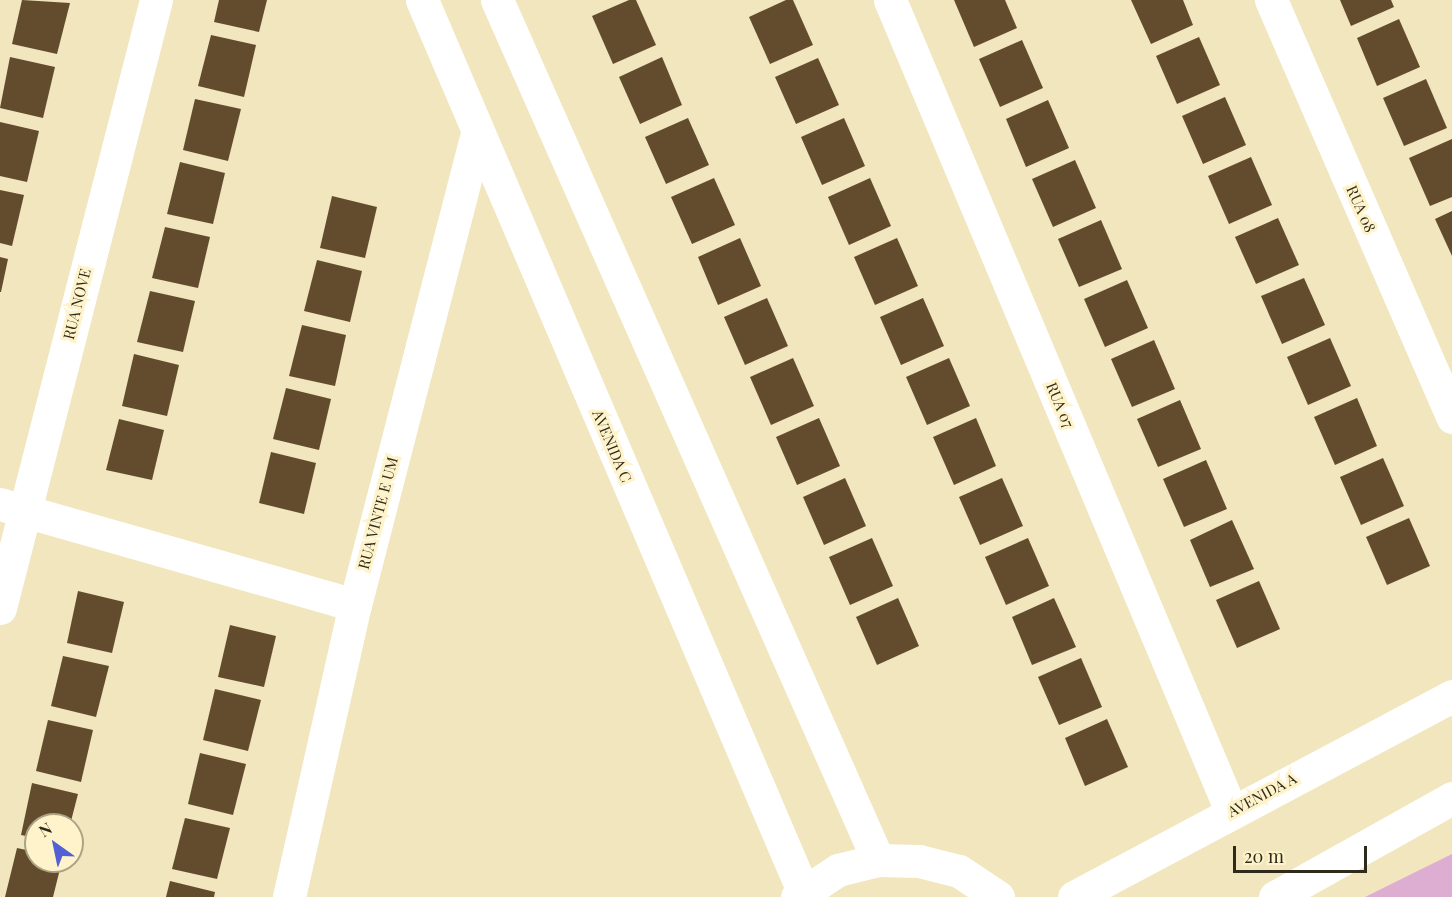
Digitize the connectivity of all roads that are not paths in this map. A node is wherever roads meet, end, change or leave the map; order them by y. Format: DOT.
graph roads {
  1 [pos="156,0"];
  2 [pos="422,0"];
  3 [pos="497,0"];
  4 [pos="890,0"];
  5 [pos="1271,0"];
  6 [pos="477,132"];
  7 [pos="1452,417"];
  8 [pos="12,507"];
  9 [pos="355,605"];
  10 [pos="0,608"];
  11 [pos="1452,696"];
  12 [pos="1452,798"];
  13 [pos="1231,811"];
  14 [pos="878,860"];
  15 [pos="800,894"];
  16 [pos="289,897"];
  17 [pos="998,897"];
  18 [pos="1074,897"];
  19 [pos="1275,897"];
  1 -- 8 [label="street, RUA NOVE"];
  2 -- 6 [label="street, AVENIDA C"];
  3 -- 14 [label="street"];
  4 -- 13 [label="street, RUA 07"];
  5 -- 7 [label="street, RUA 08"];
  6 -- 9 [label="street, RUA VINTE E UM"];
  6 -- 15 [label="street, AVENIDA C"];
  8 -- 9 [label="street"];
  8 -- 10 [label="street, RUA NOVE"];
  9 -- 16 [label="street, RUA VINTE E UM"];
  11 -- 13 [label="street, AVENIDA A"];
  12 -- 19 [label="street"];
  13 -- 18 [label="street, AVENIDA A"];
  14 -- 15 [label="street, AVENIDA C"];
  14 -- 17 [label="street, AVENIDA C"];
}
